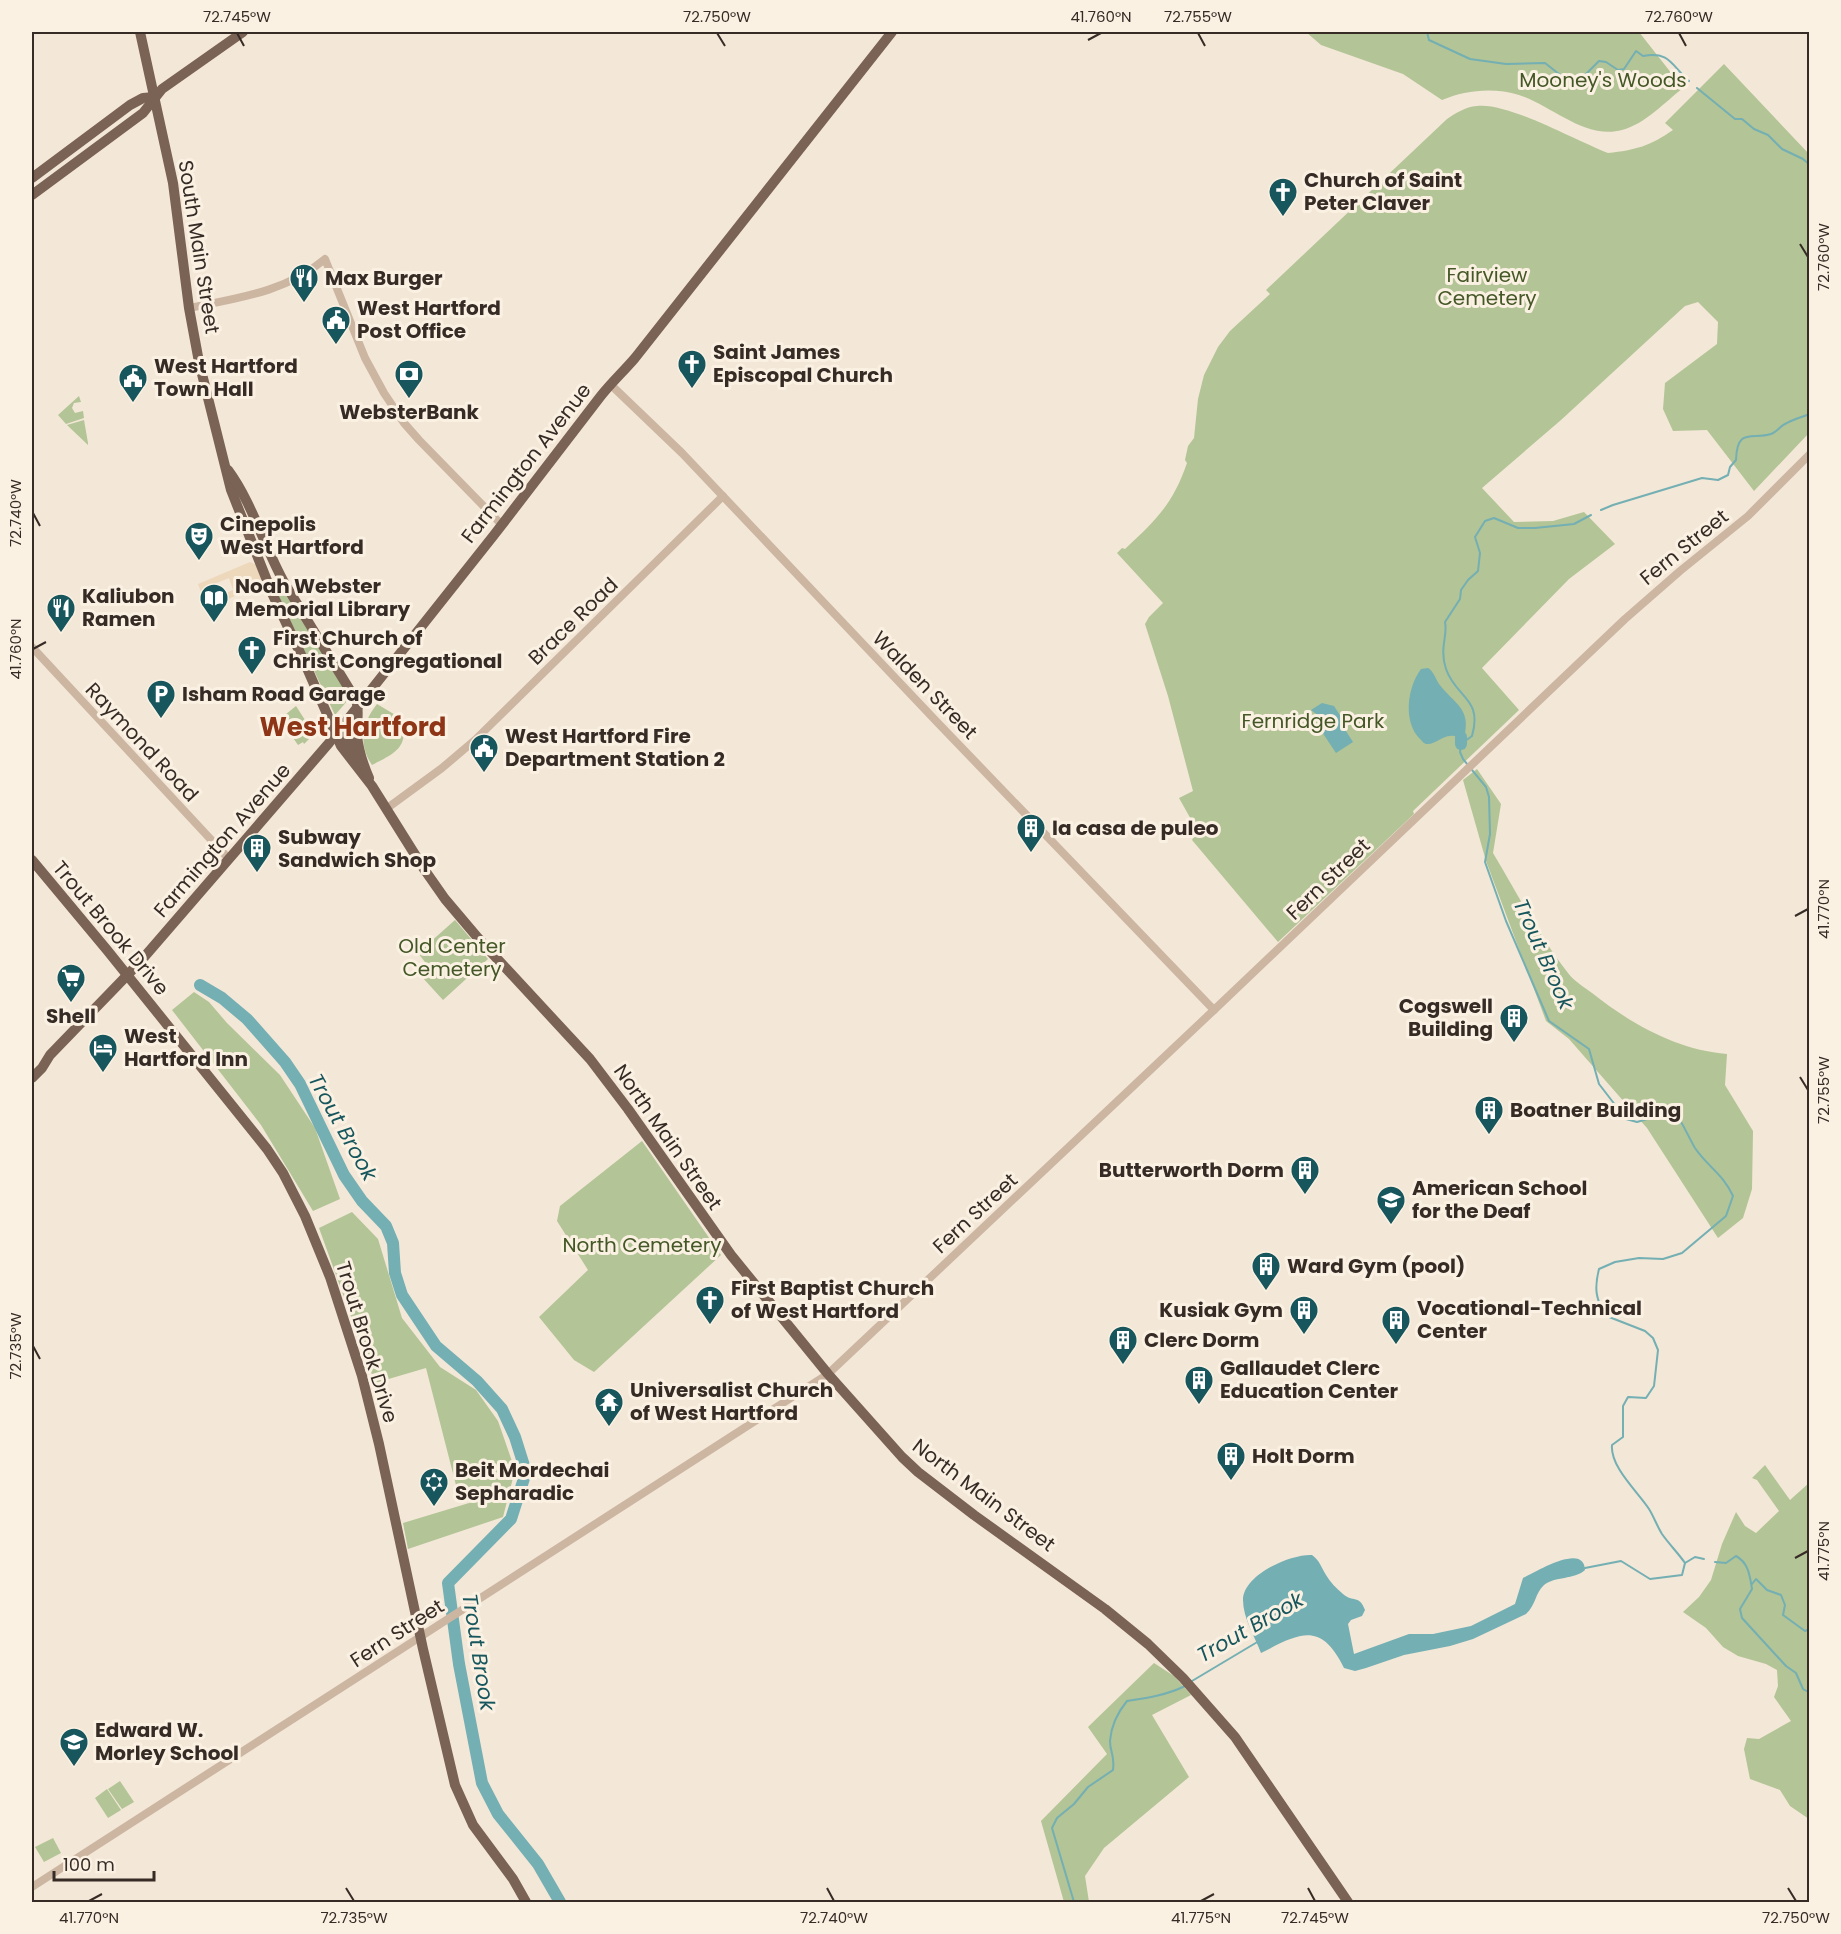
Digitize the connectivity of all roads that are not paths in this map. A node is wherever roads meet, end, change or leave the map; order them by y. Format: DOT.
graph roads {
  1 [pos="140,32"];
  2 [pos="243,32"];
  3 [pos="885,32"];
  4 [pos="892,32"];
  5 [pos="154,97"];
  6 [pos="58,158"];
  7 [pos="66,169"];
  8 [pos="32,178"];
  9 [pos="32,195"];
  10 [pos="189,308"];
  11 [pos="610,384"];
  12 [pos="1809,454"];
  13 [pos="226,468"];
  14 [pos="723,496"];
  15 [pos="502,525"];
  16 [pos="32,647"];
  17 [pos="358,706"];
  18 [pos="335,735"];
  19 [pos="372,786"];
  20 [pos="386,809"];
  21 [pos="229,858"];
  22 [pos="32,860"];
  23 [pos="127,975"];
  24 [pos="1214,1010"];
  25 [pos="50,1055"];
  26 [pos="32,1069"];
  27 [pos="32,1078"];
  28 [pos="828,1374"];
  29 [pos="421,1637"];
  30 [pos="32,1887"];
  31 [pos="526,1902"];
  32 [pos="1348,1902"];
  1 -- 5 [label="main road, South Main Street"];
  2 -- 5 [label="main road"];
  3 -- 11 [label="main road, Farmington Avenue"];
  4 -- 11 [label="main road, Farmington Avenue"];
  5 -- 6 [label="main road"];
  5 -- 7 [label="main road"];
  5 -- 10 [label="main road, South Main Street"];
  6 -- 7 [label="main road"];
  6 -- 8 [label="main road"];
  7 -- 9 [label="main road"];
  10 -- 13 [label="main road, South Main Street"];
  10 -- 15 [label="street"];
  11 -- 14 [label="street, Walden Street"];
  11 -- 15 [label="main road, Farmington Avenue"];
  12 -- 24 [label="street, Fern Street"];
  13 -- 17 [label="main road, South Main Street"];
  13 -- 18 [label="main road, South Main Street"];
  14 -- 20 [label="street, Brace Road"];
  14 -- 24 [label="street, Walden Street"];
  15 -- 17 [label="main road, Farmington Avenue"];
  16 -- 21 [label="street, Raymond Road"];
  17 -- 18 [label="main road, Farmington Avenue"];
  17 -- 19 [label="main road, North Main Street"];
  18 -- 19 [label="main road, North Main Street"];
  18 -- 21 [label="main road, Farmington Avenue"];
  19 -- 20 [label="main road, North Main Street"];
  20 -- 28 [label="main road, North Main Street"];
  21 -- 23 [label="main road, Farmington Avenue"];
  22 -- 23 [label="main road, Trout Brook Drive"];
  23 -- 25 [label="main road, Farmington Avenue"];
  23 -- 29 [label="main road, Trout Brook Drive"];
  24 -- 28 [label="street, Fern Street"];
  25 -- 26 [label="main road, Farmington Avenue"];
  25 -- 27 [label="main road, Farmington Avenue"];
  28 -- 29 [label="street, Fern Street"];
  28 -- 32 [label="main road, North Main Street"];
  29 -- 30 [label="street, Fern Street"];
  29 -- 31 [label="main road, Trout Brook Drive"];
}
